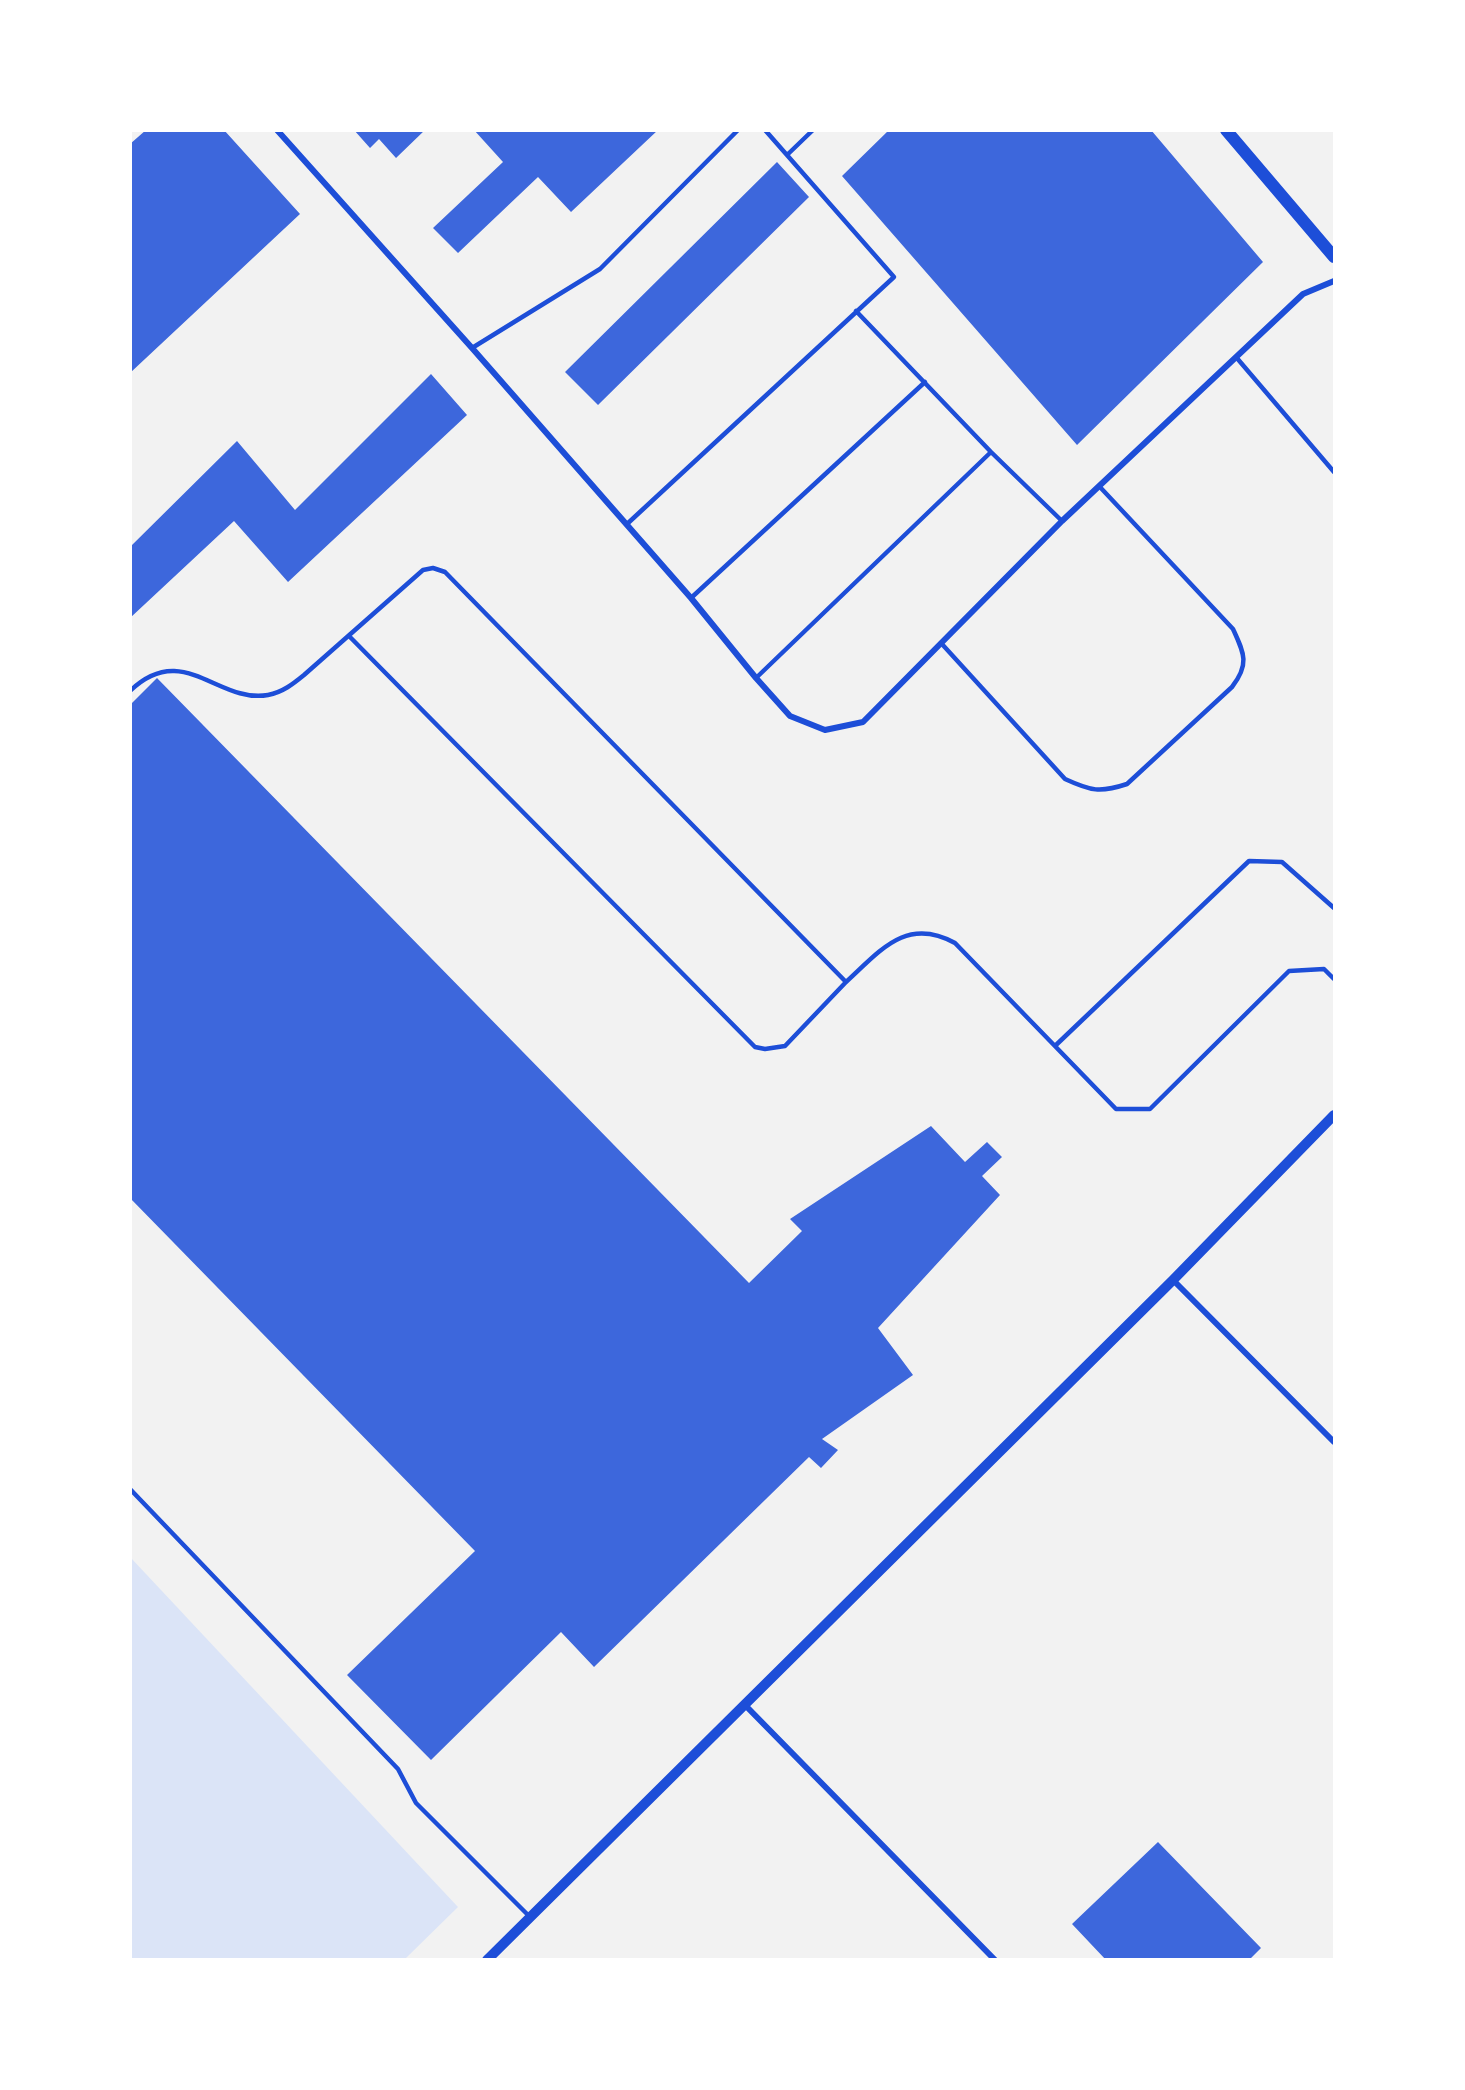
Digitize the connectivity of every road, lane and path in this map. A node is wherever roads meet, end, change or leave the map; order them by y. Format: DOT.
graph roads {
  1 [pos="277,130"];
  2 [pos="738,130"];
  3 [pos="765,130"];
  4 [pos="813,130"];
  5 [pos="1226,130"];
  6 [pos="787,155"];
  7 [pos="1335,257"];
  8 [pos="1335,282"];
  9 [pos="856,311"];
  10 [pos="472,348"];
  11 [pos="1236,357"];
  12 [pos="925,382"];
  13 [pos="991,452"];
  14 [pos="1335,472"];
  15 [pos="1099,486"];
  16 [pos="1062,521"];
  17 [pos="627,524"];
  18 [pos="691,598"];
  19 [pos="348,636"];
  20 [pos="941,643"];
  21 [pos="756,678"];
  22 [pos="130,691"];
  23 [pos="1335,908"];
  24 [pos="1335,979"];
  25 [pos="846,982"];
  26 [pos="1056,1045"];
  27 [pos="1335,1115"];
  28 [pos="1173,1280"];
  29 [pos="1335,1442"];
  30 [pos="130,1490"];
  31 [pos="744,1704"];
  32 [pos="530,1917"];
  33 [pos="487,1959"];
  34 [pos="995,1959"];
  1 -- 10 [label="street"];
  2 -- 10 [label="lane"];
  3 -- 6 [label="lane"];
  4 -- 6 [label="lane"];
  5 -- 7 [label="main road"];
  6 -- 9 [label="lane"];
  8 -- 11 [label="street"];
  9 -- 12 [label="lane"];
  9 -- 17 [label="lane"];
  10 -- 17 [label="street"];
  11 -- 14 [label="lane"];
  11 -- 15 [label="street"];
  12 -- 13 [label="lane"];
  12 -- 18 [label="lane"];
  13 -- 16 [label="lane"];
  13 -- 21 [label="lane"];
  15 -- 16 [label="street"];
  15 -- 20 [label="lane"];
  16 -- 20 [label="street"];
  17 -- 18 [label="street"];
  18 -- 21 [label="street"];
  19 -- 22 [label="lane"];
  19 -- 25 [label="lane"];
  19 -- 25 [label="lane"];
  20 -- 21 [label="street"];
  23 -- 26 [label="lane"];
  24 -- 26 [label="lane"];
  25 -- 26 [label="lane"];
  27 -- 28 [label="street"];
  28 -- 29 [label="street"];
  28 -- 31 [label="street"];
  30 -- 32 [label="lane"];
  31 -- 32 [label="street"];
  31 -- 34 [label="street"];
  32 -- 33 [label="street"];
}
